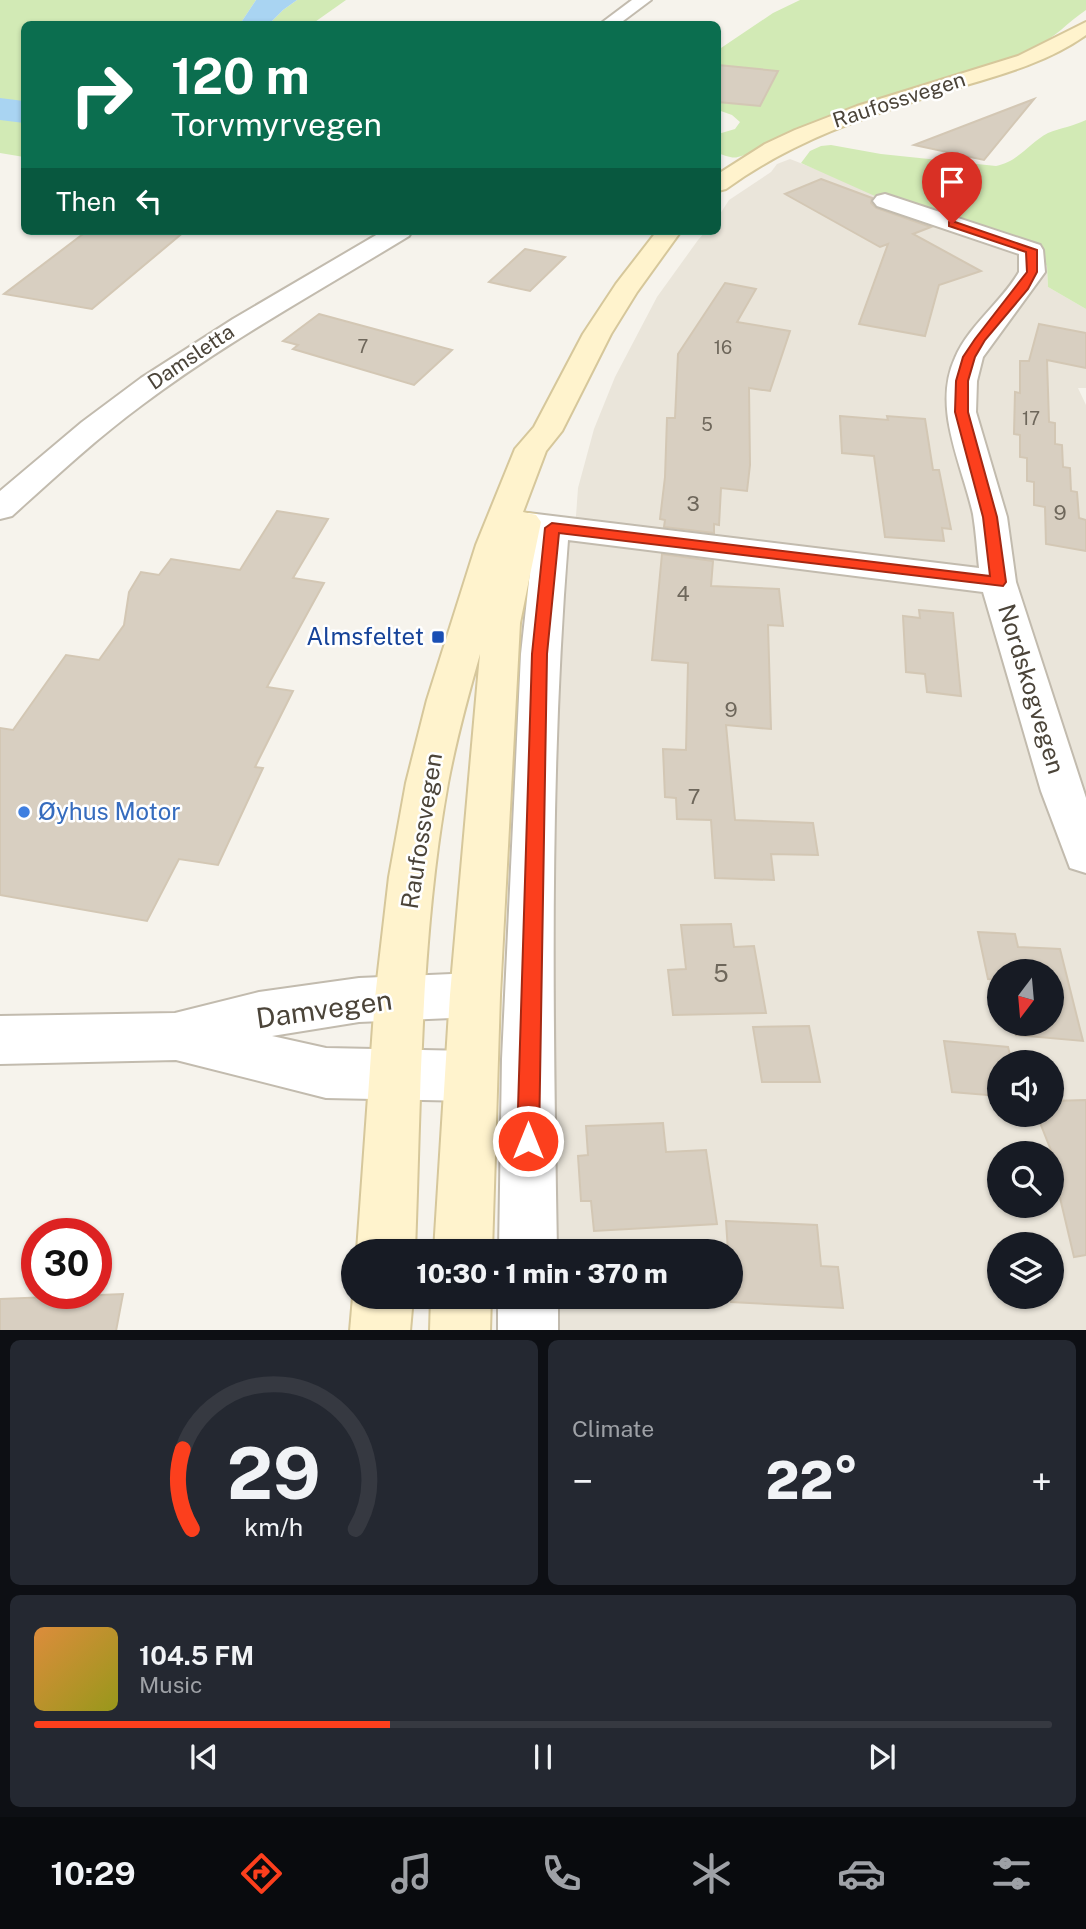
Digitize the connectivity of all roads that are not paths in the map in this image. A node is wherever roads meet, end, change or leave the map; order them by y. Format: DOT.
graph roads {
  1 [pos="643,0"];
  2 [pos="612,21"];
  3 [pos="1086,27"];
  4 [pos="721,182"];
  5 [pos="885,201"];
  6 [pos="393,235"];
  7 [pos="666,235"];
  8 [pos="0,509"];
  9 [pos="526,524"];
  10 [pos="998,582"];
  11 [pos="1086,855"];
  12 [pos="475,995"];
  13 [pos="400,998"];
  14 [pos="175,1037"];
  15 [pos="0,1040"];
  16 [pos="397,1076"];
  17 [pos="471,1076"];
  18 [pos="387,1239"];
  19 [pos="464,1239"];
  20 [pos="528,1239"];
  21 [pos="382,1309"];
  22 [pos="461,1309"];
  23 [pos="528,1309"];
  24 [pos="380,1330"];
  25 [pos="460,1330"];
  26 [pos="527,1330"];
  1 -- 2 [label="street"];
  3 -- 4 [label="main road, Raufossvegen"];
  5 -- 10 [label="street, Nordskogvegen"];
  6 -- 8 [label="street, Damsletta"];
  7 -- 9 [label="main road, Raufossvegen"];
  9 -- 10 [label="street"];
  9 -- 12 [label="main road, Raufossvegen"];
  9 -- 13 [label="main road, Raufossvegen"];
  9 -- 20 [label="street"];
  10 -- 11 [label="street, Nordskogvegen"];
  12 -- 13 [label="street, Damvegen"];
  12 -- 17 [label="main road, Raufossvegen"];
  13 -- 14 [label="street, Damvegen"];
  13 -- 16 [label="main road, Raufossvegen"];
  14 -- 15 [label="street, Damvegen"];
  14 -- 16 [label="street, Damvegen"];
  16 -- 17 [label="street, Damvegen"];
  16 -- 18 [label="main road, Raufossvegen"];
  17 -- 19 [label="main road, Raufossvegen"];
  21 -- 24 [label="main road"];
  22 -- 25 [label="main road"];
  23 -- 26 [label="street"];
}
